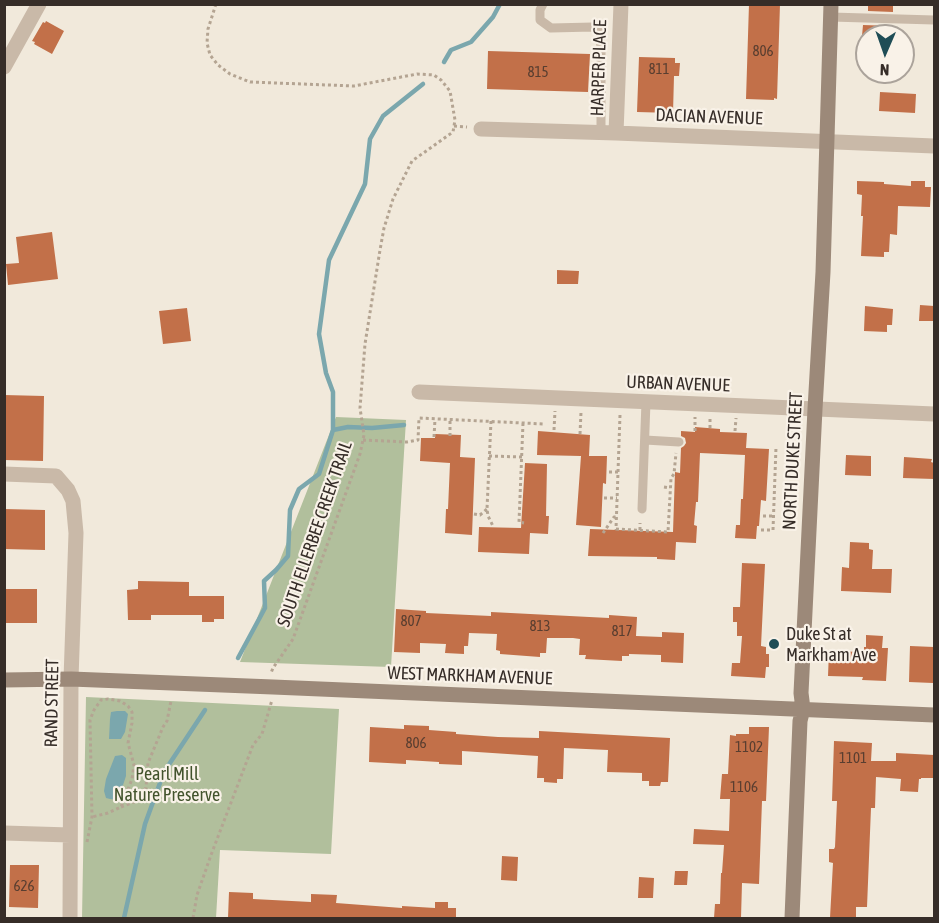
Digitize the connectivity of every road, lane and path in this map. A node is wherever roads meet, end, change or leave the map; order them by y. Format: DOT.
graph roads {
  1 [pos="39,4"];
  2 [pos="216,4"];
  3 [pos="543,4"];
  4 [pos="621,4"];
  5 [pos="831,11"];
  6 [pos="934,20"];
  7 [pos="4,67"];
  8 [pos="481,129"];
  9 [pos="609,132"];
  10 [pos="827,142"];
  11 [pos="934,146"];
  12 [pos="419,392"];
  13 [pos="646,402"];
  14 [pos="555,407"];
  15 [pos="581,408"];
  16 [pos="814,409"];
  17 [pos="620,410"];
  18 [pos="695,412"];
  19 [pos="736,414"];
  20 [pos="934,414"];
  21 [pos="435,419"];
  22 [pos="450,420"];
  23 [pos="491,421"];
  24 [pos="523,423"];
  25 [pos="544,424"];
  26 [pos="554,430"];
  27 [pos="694,431"];
  28 [pos="735,431"];
  29 [pos="580,434"];
  30 [pos="450,436"];
  31 [pos="434,437"];
  32 [pos="363,440"];
  33 [pos="645,440"];
  34 [pos="678,445"];
  35 [pos="776,447"];
  36 [pos="489,456"];
  37 [pos="522,457"];
  38 [pos="609,472"];
  39 [pos="618,472"];
  40 [pos="4,474"];
  41 [pos="664,487"];
  42 [pos="670,488"];
  43 [pos="768,490"];
  44 [pos="774,491"];
  45 [pos="604,498"];
  46 [pos="617,498"];
  47 [pos="487,509"];
  48 [pos="642,509"];
  49 [pos="474,514"];
  50 [pos="763,516"];
  51 [pos="773,516"];
  52 [pos="616,517"];
  53 [pos="524,523"];
  54 [pos="640,523"];
  55 [pos="493,526"];
  56 [pos="640,530"];
  57 [pos="761,530"];
  58 [pos="603,533"];
  59 [pos="271,672"];
  60 [pos="71,679"];
  61 [pos="4,680"];
  62 [pos="271,694"];
  63 [pos="171,701"];
  64 [pos="803,709"];
  65 [pos="934,715"];
  66 [pos="122,807"];
  67 [pos="4,832"];
  68 [pos="70,835"];
  69 [pos="70,918"];
  70 [pos="193,918"];
  71 [pos="792,918"];
  1 -- 7 [label="street"];
  2 -- 32 [label="path, SOUTH ELLERBEE CREEK TRAIL"];
  3 -- 9 [label="lane"];
  4 -- 9 [label="street, HARPER PLACE"];
  5 -- 6 [label="lane"];
  5 -- 10 [label="street, NORTH DUKE STREET"];
  8 -- 9 [label="street, DACIAN AVENUE"];
  9 -- 10 [label="street, DACIAN AVENUE"];
  10 -- 11 [label="street, DACIAN AVENUE"];
  10 -- 16 [label="street, NORTH DUKE STREET"];
  12 -- 13 [label="street, URBAN AVENUE"];
  13 -- 16 [label="street, URBAN AVENUE"];
  13 -- 33 [label="lane"];
  14 -- 26 [label="path"];
  15 -- 29 [label="path"];
  16 -- 20 [label="street, URBAN AVENUE"];
  16 -- 64 [label="street, NORTH DUKE STREET"];
  17 -- 39 [label="path"];
  18 -- 27 [label="path"];
  19 -- 28 [label="path"];
  21 -- 22 [label="path"];
  21 -- 31 [label="path"];
  21 -- 32 [label="path"];
  22 -- 23 [label="path"];
  22 -- 30 [label="path"];
  23 -- 24 [label="path"];
  23 -- 36 [label="path"];
  24 -- 25 [label="path"];
  24 -- 37 [label="path"];
  32 -- 59 [label="path, SOUTH ELLERBEE CREEK TRAIL"];
  33 -- 34 [label="lane"];
  33 -- 48 [label="lane"];
  34 -- 42 [label="path"];
  35 -- 44 [label="path"];
  36 -- 37 [label="path"];
  36 -- 47 [label="path"];
  37 -- 53 [label="path"];
  38 -- 39 [label="path"];
  39 -- 46 [label="path"];
  40 -- 60 [label="street, RAND STREET"];
  41 -- 42 [label="path"];
  42 -- 56 [label="path"];
  43 -- 44 [label="path"];
  44 -- 51 [label="path"];
  45 -- 46 [label="path"];
  46 -- 52 [label="path"];
  47 -- 49 [label="path"];
  47 -- 55 [label="path"];
  50 -- 51 [label="path"];
  51 -- 57 [label="path"];
  52 -- 56 [label="path"];
  52 -- 58 [label="path"];
  54 -- 56 [label="path"];
  60 -- 61 [label="street, WEST MARKHAM AVENUE"];
  60 -- 64 [label="street, WEST MARKHAM AVENUE"];
  60 -- 68 [label="street, RAND STREET"];
  62 -- 70 [label="path"];
  63 -- 66 [label="path"];
  64 -- 65 [label="street, WEST MARKHAM AVENUE"];
  64 -- 71 [label="street, NORTH DUKE STREET"];
  66 -- 66 [label="path"];
  67 -- 68 [label="street"];
  68 -- 69 [label="street, RAND STREET"];
}
